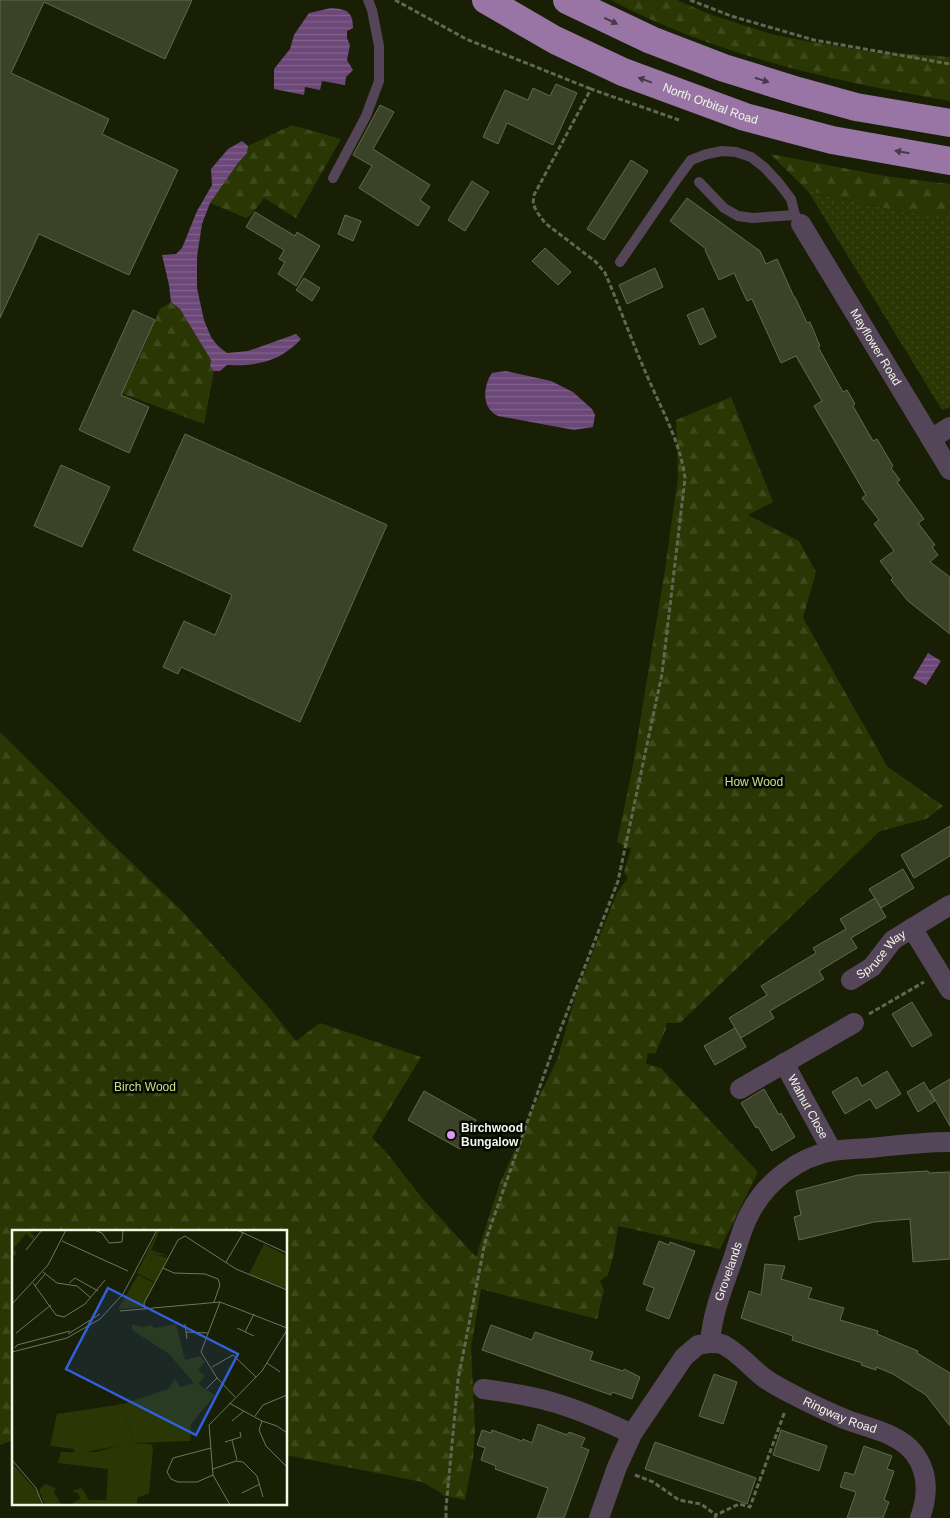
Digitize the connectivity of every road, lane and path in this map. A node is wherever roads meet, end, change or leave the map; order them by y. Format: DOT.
graph roads {
  1 [pos="368,0"];
  2 [pos="395,0"];
  3 [pos="486,0"];
  4 [pos="567,0"];
  5 [pos="690,0"];
  6 [pos="950,64"];
  7 [pos="591,89"];
  8 [pos="682,121"];
  9 [pos="950,123"];
  10 [pos="950,161"];
  11 [pos="333,178"];
  12 [pos="699,182"];
  13 [pos="798,219"];
  14 [pos="620,262"];
  15 [pos="950,426"];
  16 [pos="931,439"];
  17 [pos="950,470"];
  18 [pos="950,905"];
  19 [pos="912,928"];
  20 [pos="940,973"];
  21 [pos="851,980"];
  22 [pos="950,990"];
  23 [pos="854,1023"];
  24 [pos="784,1064"];
  25 [pos="740,1089"];
  26 [pos="950,1142"];
  27 [pos="832,1151"];
  28 [pos="710,1343"];
  29 [pos="483,1389"];
  30 [pos="791,1394"];
  31 [pos="632,1434"];
  32 [pos="617,1467"];
  33 [pos="716,1516"];
  34 [pos="446,1518"];
  35 [pos="599,1518"];
  36 [pos="920,1518"];
  1 -- 11 [label="lane"];
  2 -- 7 [label="path"];
  10 -- 3 [label="highway, North Orbital Road, one-way"];
  4 -- 9 [label="highway, one-way"];
  5 -- 6 [label="path"];
  7 -- 8 [label="path"];
  7 -- 34 [label="path"];
  12 -- 13 [label="lane"];
  13 -- 14 [label="lane"];
  13 -- 16 [label="street, Mayflower Road"];
  15 -- 16 [label="street"];
  16 -- 17 [label="street, Mayflower Road"];
  18 -- 19 [label="street, Spruce Way"];
  19 -- 20 [label="street, Spruce Way"];
  19 -- 21 [label="street, Spruce Way"];
  20 -- 22 [label="street, Spruce Way"];
  20 -- 23 [label="path"];
  23 -- 24 [label="street, Walnut Close"];
  24 -- 25 [label="street, Walnut Close"];
  24 -- 27 [label="street, Walnut Close"];
  26 -- 27 [label="street, Grovelands"];
  27 -- 28 [label="street, Grovelands"];
  28 -- 30 [label="street, Ringway Road"];
  28 -- 31 [label="street"];
  29 -- 31 [label="street"];
  30 -- 33 [label="path"];
  30 -- 36 [label="street, Ringway Road"];
  31 -- 32 [label="street"];
  32 -- 33 [label="path"];
  32 -- 35 [label="street"];
}
